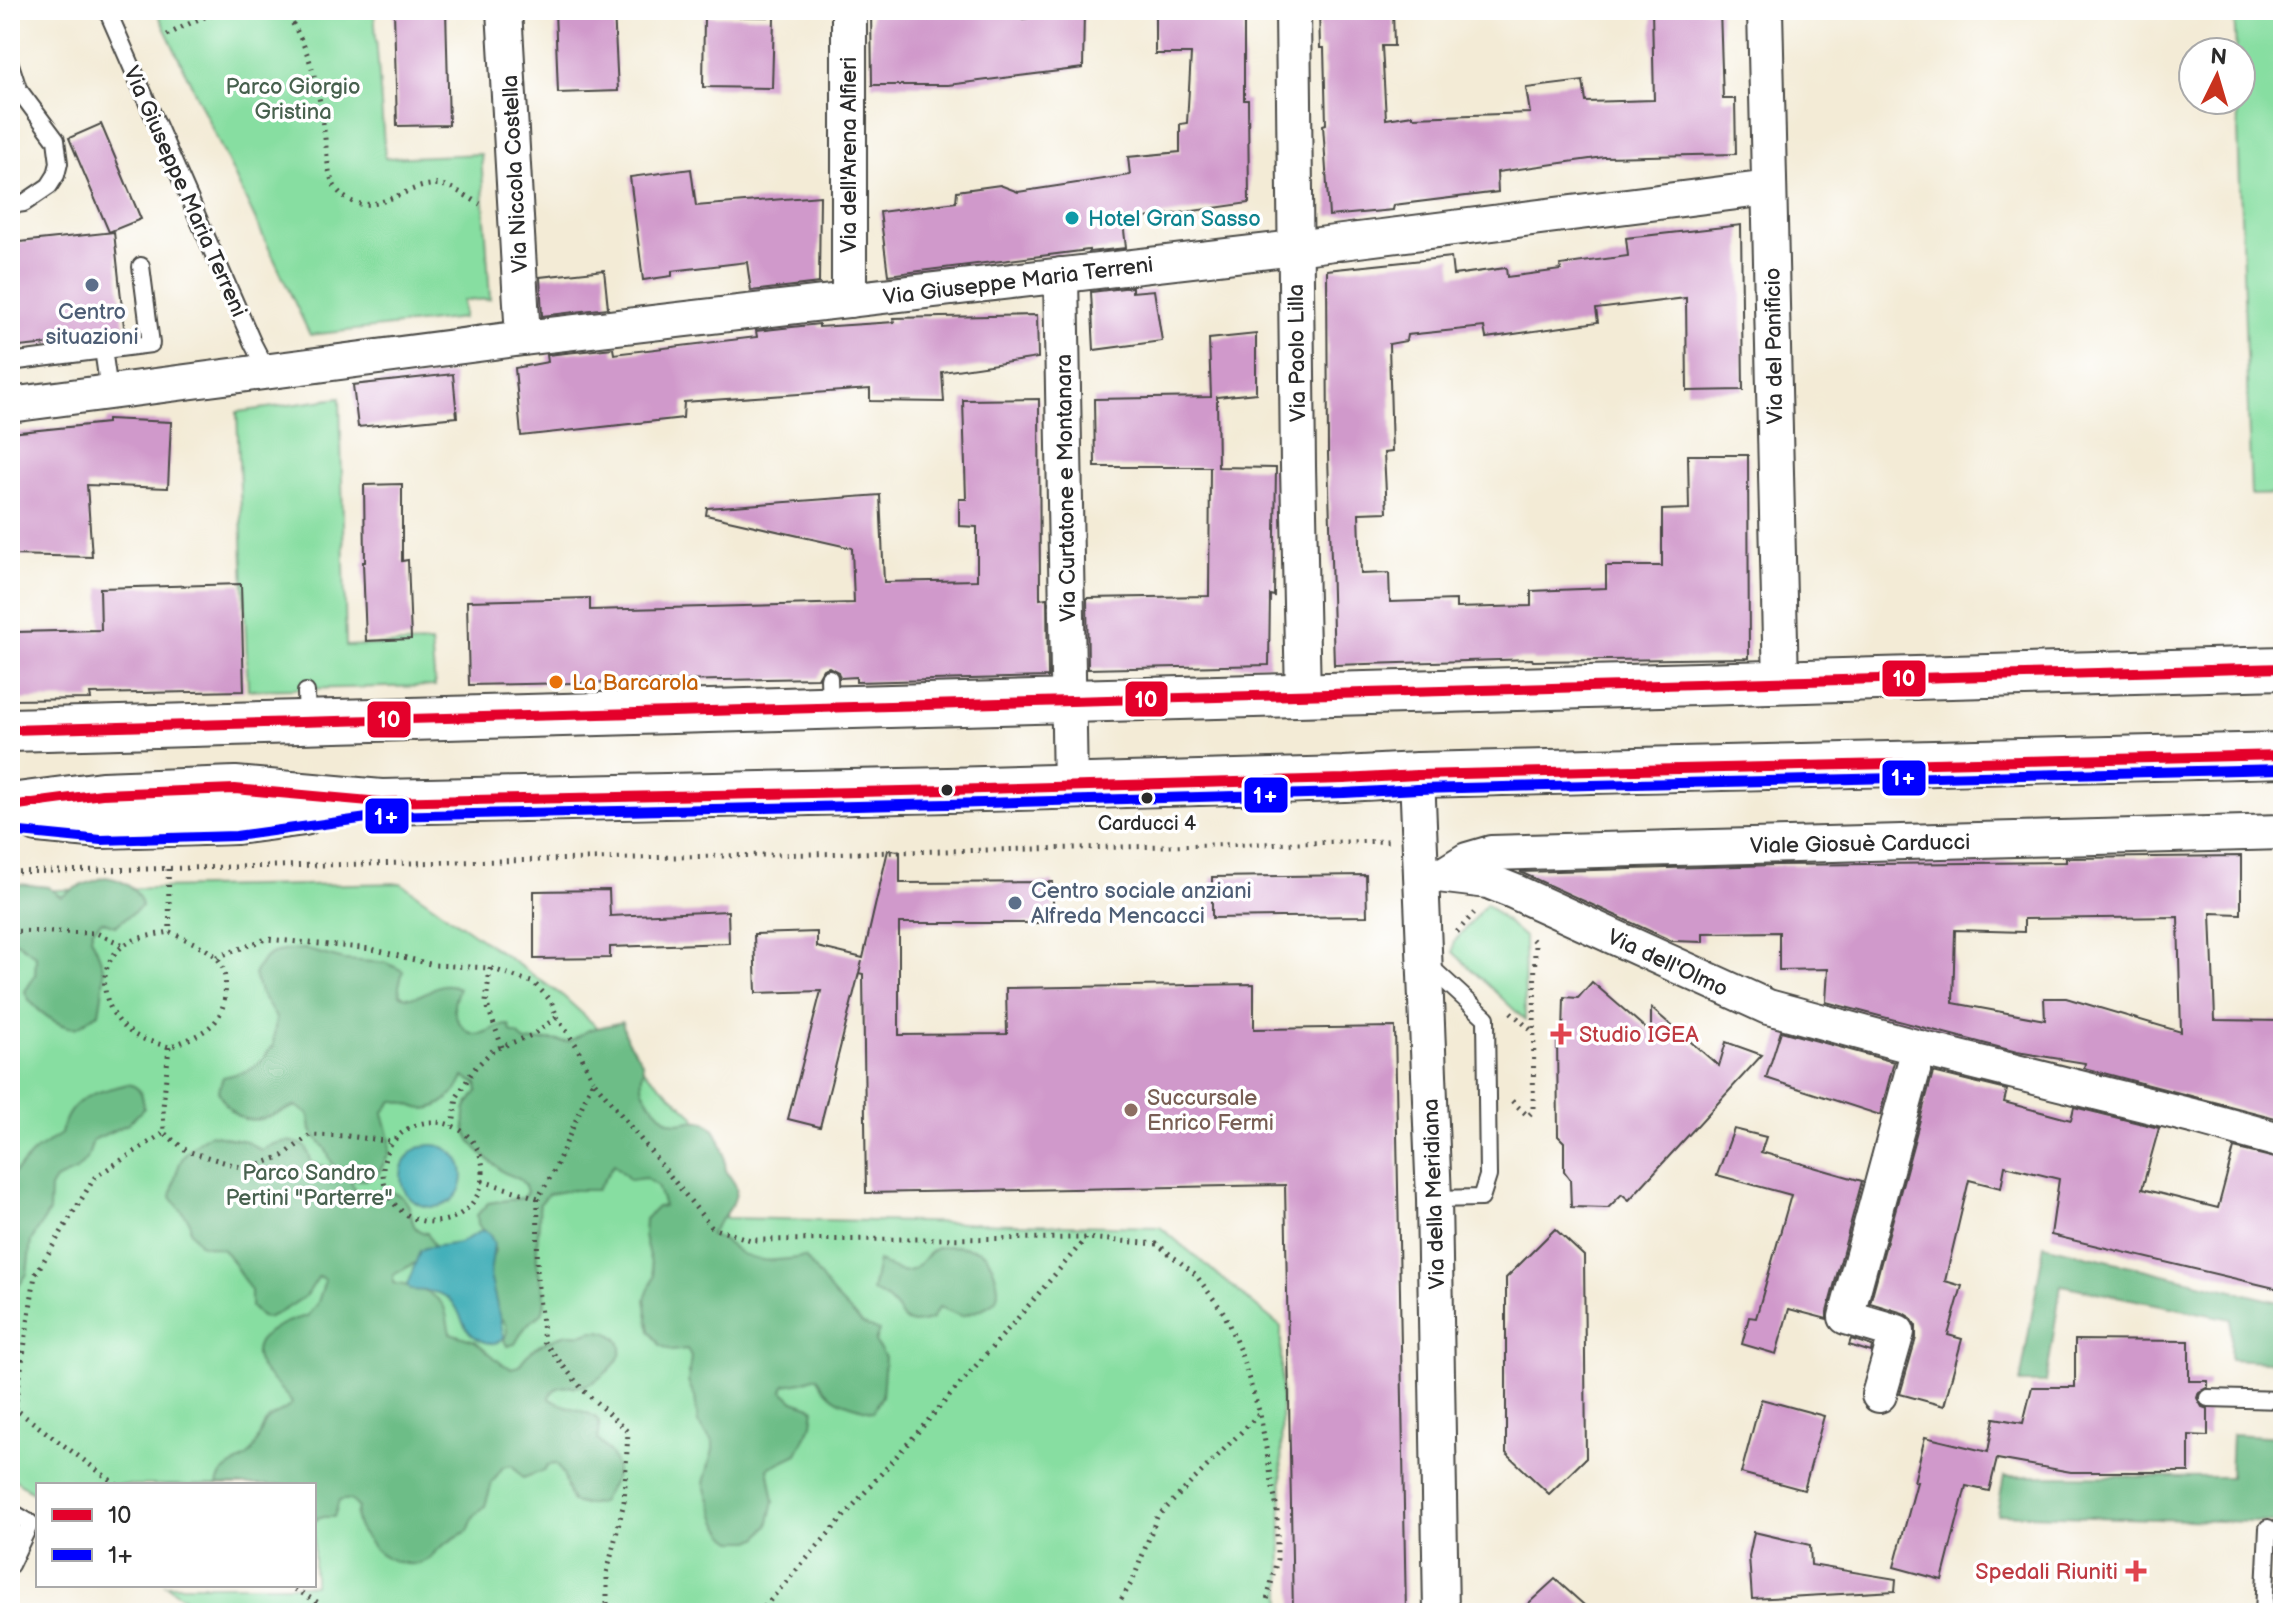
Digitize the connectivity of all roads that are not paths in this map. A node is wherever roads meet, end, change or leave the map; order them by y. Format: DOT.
graph roads {
  1 [pos="107,10"];
  2 [pos="504,10"];
  3 [pos="849,10"];
  4 [pos="1293,10"];
  5 [pos="1765,10"];
  6 [pos="10,64"];
  7 [pos="14,92"];
  8 [pos="1769,188"];
  9 [pos="10,205"];
  10 [pos="1295,248"];
  11 [pos="141,266"];
  12 [pos="1061,275"];
  13 [pos="849,300"];
  14 [pos="523,338"];
  15 [pos="103,349"];
  16 [pos="10,362"];
  17 [pos="267,371"];
  18 [pos="109,391"];
  19 [pos="10,405"];
  20 [pos="2283,668"];
  21 [pos="1781,683"];
  22 [pos="1303,696"];
  23 [pos="1069,701"];
  24 [pos="10,730"];
  25 [pos="2283,755"];
  26 [pos="1417,775"];
  27 [pos="1070,787"];
  28 [pos="381,802"];
  29 [pos="10,806"];
  30 [pos="10,817"];
  31 [pos="2283,832"];
  32 [pos="1432,874"];
  33 [pos="1438,951"];
  34 [pos="1919,1048"];
  35 [pos="2283,1141"];
  36 [pos="1434,1199"];
  37 [pos="1879,1395"];
  38 [pos="2208,1398"];
  39 [pos="2283,1400"];
  40 [pos="10,1511"];
  41 [pos="2268,1528"];
  42 [pos="10,1565"];
  43 [pos="1441,1613"];
  44 [pos="2264,1613"];
  1 -- 17 [label="lane, Via Giuseppe Maria Terreni"];
  2 -- 14 [label="street, Via Niccola Costella"];
  3 -- 13 [label="street, Via dell'Arena Alfieri"];
  4 -- 10 [label="street, Via Paolo Lilla"];
  5 -- 8 [label="street, Via del Panificio"];
  6 -- 7 [label="lane"];
  7 -- 9 [label="lane"];
  8 -- 10 [label="street, Via Giuseppe Maria Terreni"];
  8 -- 21 [label="street, Via del Panificio"];
  10 -- 12 [label="street, Via Giuseppe Maria Terreni"];
  10 -- 22 [label="street, Via Paolo Lilla"];
  11 -- 15 [label="lane"];
  12 -- 13 [label="street, Via Giuseppe Maria Terreni"];
  12 -- 23 [label="street, Via Curtatone e Montanara"];
  13 -- 14 [label="street, Via Giuseppe Maria Terreni"];
  14 -- 17 [label="street, Via Giuseppe Maria Terreni"];
  15 -- 16 [label="lane"];
  15 -- 18 [label="lane"];
  17 -- 18 [label="street, Via Giuseppe Maria Terreni"];
  18 -- 19 [label="street, Via Giuseppe Maria Terreni"];
  20 -- 21 [label="street"];
  21 -- 22 [label="street"];
  22 -- 23 [label="street"];
  23 -- 24 [label="street"];
  23 -- 27 [label="street"];
  25 -- 26 [label="main road"];
  26 -- 27 [label="main road"];
  26 -- 32 [label="street, Via della Meridiana"];
  27 -- 28 [label="main road"];
  28 -- 29 [label="main road"];
  28 -- 30 [label="main road"];
  31 -- 32 [label="street, Viale Giosuè Carducci"];
  32 -- 33 [label="street, Via della Meridiana"];
  32 -- 34 [label="street, Via dell'Olmo"];
  33 -- 36 [label="street, Via della Meridiana"];
  33 -- 36 [label="lane"];
  34 -- 35 [label="street, Via dell'Olmo"];
  34 -- 37 [label="street"];
  36 -- 43 [label="street, Via della Meridiana"];
  38 -- 39 [label="lane"];
  40 -- 42 [label="lane"];
  41 -- 44 [label="lane"];
}
